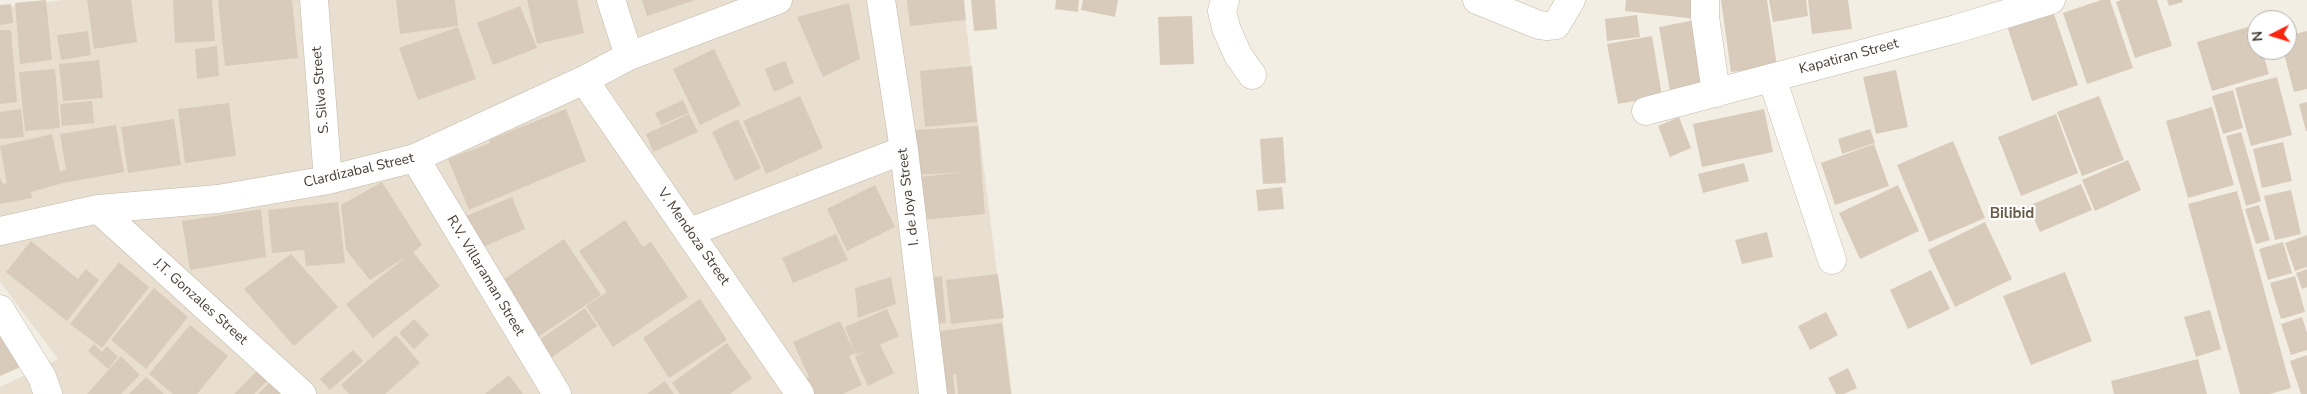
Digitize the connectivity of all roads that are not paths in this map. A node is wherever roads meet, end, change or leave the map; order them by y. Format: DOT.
graph roads {
  1 [pos="314,0"];
  2 [pos="611,0"];
  3 [pos="778,0"];
  4 [pos="881,0"];
  5 [pos="1225,0"];
  6 [pos="1477,0"];
  7 [pos="1570,0"];
  8 [pos="1705,0"];
  9 [pos="2050,0"];
  10 [pos="628,56"];
  11 [pos="1252,74"];
  12 [pos="1772,78"];
  13 [pos="584,80"];
  14 [pos="1716,93"];
  15 [pos="1646,111"];
  16 [pos="904,150"];
  17 [pos="415,158"];
  18 [pos="328,180"];
  19 [pos="98,209"];
  20 [pos="0,230"];
  21 [pos="690,232"];
  22 [pos="1832,260"];
  23 [pos="0,309"];
  24 [pos="48,394"];
  25 [pos="302,394"];
  26 [pos="556,394"];
  27 [pos="800,394"];
  28 [pos="933,394"];
  1 -- 18 [label="street, S. Silva Street"];
  2 -- 10 [label="street"];
  3 -- 10 [label="street, Clardizabal Street"];
  4 -- 16 [label="street, I. de Joya Street"];
  5 -- 11 [label="street"];
  6 -- 7 [label="street"];
  8 -- 14 [label="street"];
  9 -- 12 [label="street, Kapatiran Street"];
  10 -- 13 [label="street, Clardizabal Street"];
  12 -- 14 [label="street, Kapatiran Street"];
  12 -- 22 [label="street"];
  13 -- 17 [label="street, Clardizabal Street"];
  13 -- 21 [label="street, V. Mendoza Street"];
  14 -- 15 [label="street, Kapatiran Street"];
  16 -- 21 [label="street"];
  16 -- 28 [label="street, I. de Joya Street"];
  17 -- 18 [label="street, Clardizabal Street"];
  17 -- 26 [label="street, R.V. Villaraman Street"];
  18 -- 19 [label="street, Clardizabal Street"];
  19 -- 20 [label="street, Clardizabal Street"];
  19 -- 25 [label="street, J.T. Gonzales Street"];
  21 -- 27 [label="street, V. Mendoza Street"];
  23 -- 24 [label="street"];
}
